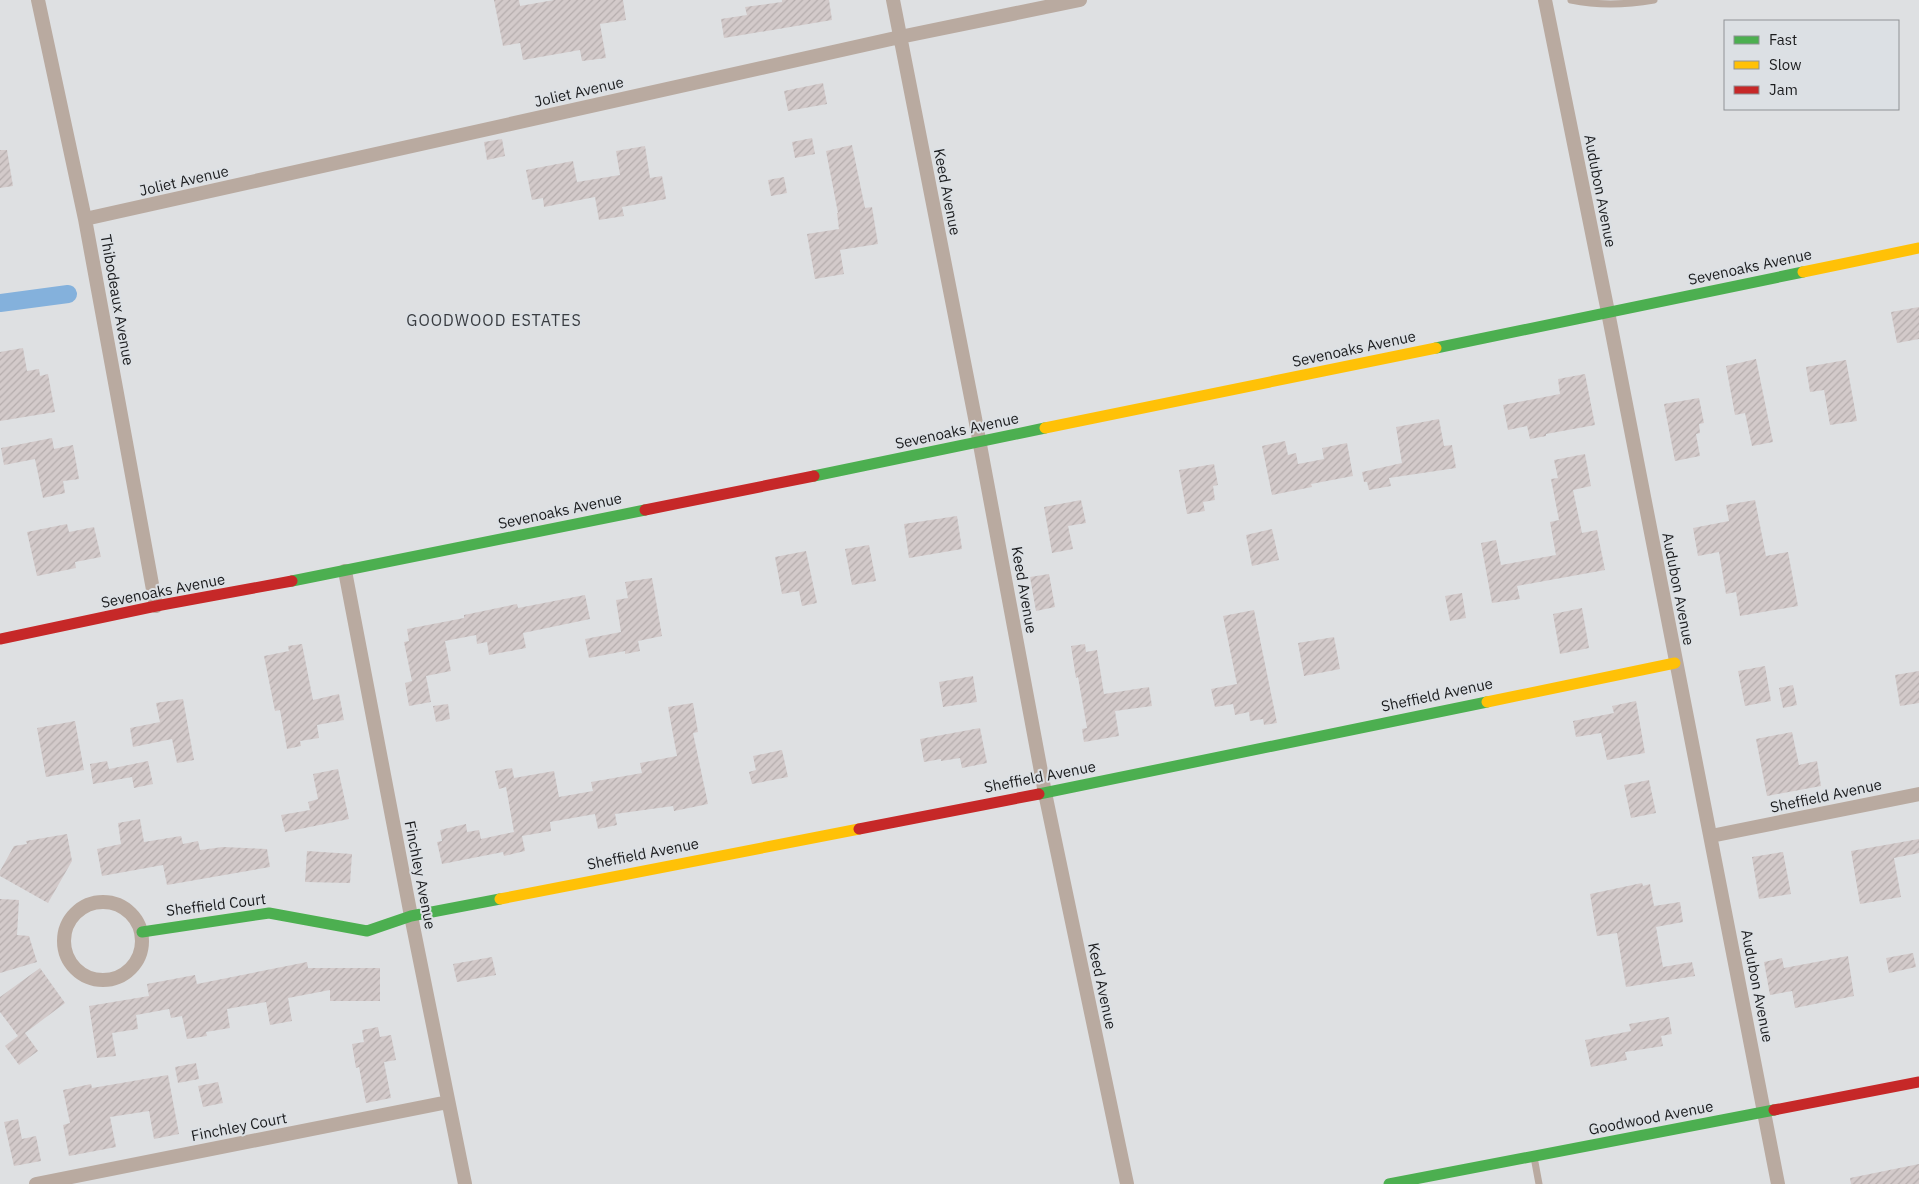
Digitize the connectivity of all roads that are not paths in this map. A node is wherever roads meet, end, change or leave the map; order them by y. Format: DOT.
graph roads {
  1 [pos="38,0"];
  2 [pos="893,0"];
  3 [pos="1080,0"];
  4 [pos="1545,0"];
  5 [pos="1571,0"];
  6 [pos="1654,0"];
  7 [pos="900,37"];
  8 [pos="85,219"];
  9 [pos="1919,248"];
  10 [pos="1608,312"];
  11 [pos="980,441"];
  12 [pos="346,570"];
  13 [pos="156,606"];
  14 [pos="0,639"];
  15 [pos="1675,663"];
  16 [pos="1045,793"];
  17 [pos="1919,794"];
  18 [pos="1711,836"];
  19 [pos="411,916"];
  20 [pos="142,932"];
  21 [pos="1919,1082"];
  22 [pos="448,1102"];
  23 [pos="1765,1112"];
  24 [pos="1533,1155"];
  25 [pos="36,1184"];
  26 [pos="465,1184"];
  27 [pos="1127,1184"];
  28 [pos="1390,1184"];
  29 [pos="1539,1184"];
  30 [pos="1778,1184"];
  1 -- 8 [label="street, Thibodeaux Avenue"];
  2 -- 7 [label="street, Keed Avenue"];
  3 -- 7 [label="street, Joliet Avenue"];
  4 -- 10 [label="street, Audubon Avenue"];
  5 -- 6 [label="lane"];
  7 -- 8 [label="street, Joliet Avenue"];
  7 -- 11 [label="street, Keed Avenue"];
  8 -- 13 [label="street, Thibodeaux Avenue"];
  9 -- 10 [label="street, Sevenoaks Avenue"];
  10 -- 11 [label="street, Sevenoaks Avenue"];
  10 -- 15 [label="street, Audubon Avenue"];
  11 -- 12 [label="street, Sevenoaks Avenue"];
  11 -- 16 [label="street, Keed Avenue"];
  12 -- 13 [label="street, Sevenoaks Avenue"];
  12 -- 19 [label="street, Finchley Avenue"];
  13 -- 14 [label="street, Sevenoaks Avenue"];
  15 -- 16 [label="street, Sheffield Avenue"];
  15 -- 18 [label="street, Audubon Avenue"];
  16 -- 19 [label="street, Sheffield Avenue"];
  16 -- 27 [label="street, Keed Avenue"];
  17 -- 18 [label="street, Sheffield Avenue"];
  18 -- 23 [label="street, Audubon Avenue"];
  19 -- 20 [label="street, Sheffield Court"];
  19 -- 22 [label="street, Finchley Avenue"];
  20 -- 20 [label="street"];
  21 -- 23 [label="street, Goodwood Avenue"];
  22 -- 25 [label="street, Finchley Court"];
  22 -- 26 [label="street, Finchley Avenue"];
  23 -- 24 [label="street, Goodwood Avenue"];
  23 -- 30 [label="street, Audubon Avenue"];
  24 -- 28 [label="street, Goodwood Avenue"];
  24 -- 29 [label="lane"];
}
